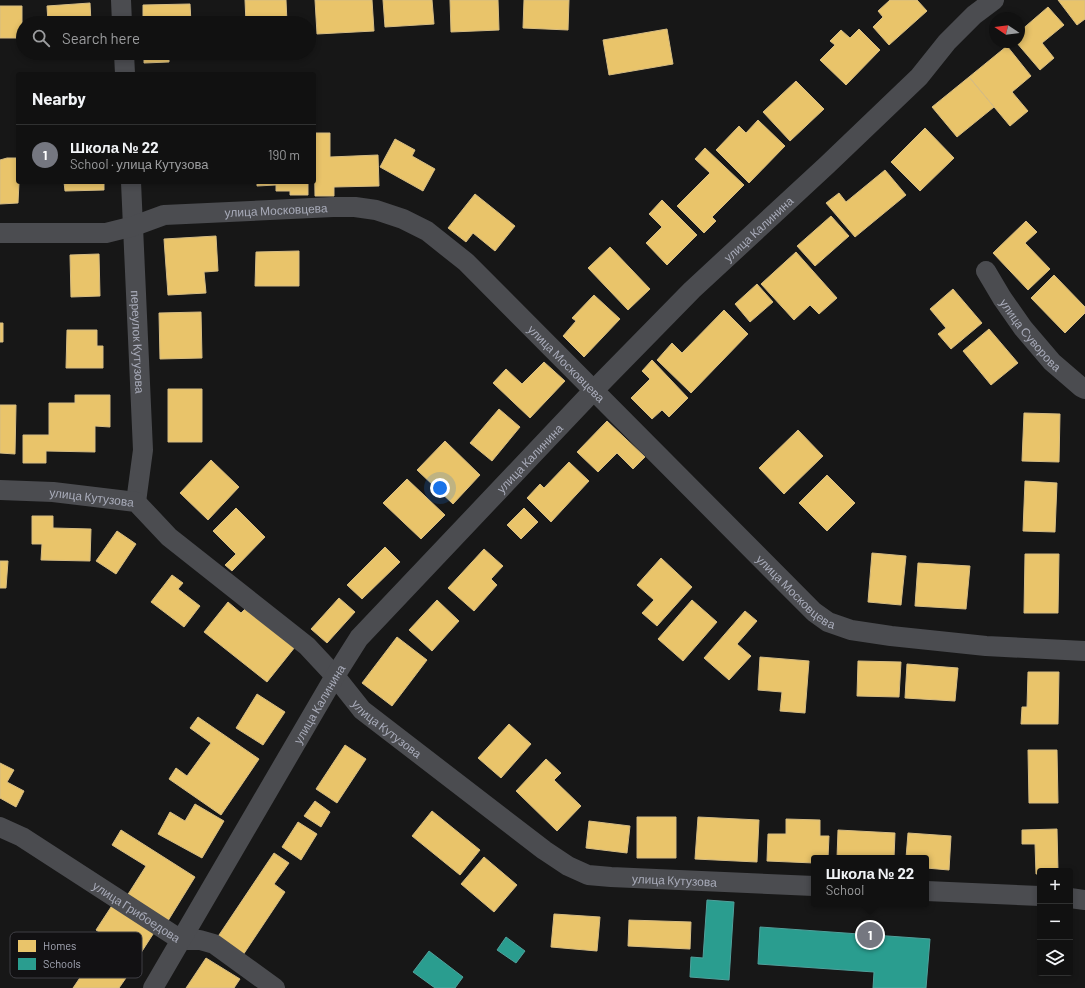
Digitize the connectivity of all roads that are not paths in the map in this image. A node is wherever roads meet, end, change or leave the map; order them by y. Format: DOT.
graph roads {
  1 [pos="121,0"];
  2 [pos="994,0"];
  3 [pos="122,16"];
  4 [pos="124,60"];
  5 [pos="125,72"];
  6 [pos="131,184"];
  7 [pos="134,226"];
  8 [pos="0,233"];
  9 [pos="986,271"];
  10 [pos="1085,389"];
  11 [pos="593,390"];
  12 [pos="0,490"];
  13 [pos="136,502"];
  14 [pos="1085,651"];
  15 [pos="335,676"];
  16 [pos="0,827"];
  17 [pos="811,886"];
  18 [pos="929,891"];
  19 [pos="1037,896"];
  20 [pos="1073,898"];
  21 [pos="1085,900"];
  22 [pos="181,940"];
  23 [pos="153,988"];
  24 [pos="275,988"];
  1 -- 3 [label="street"];
  2 -- 11 [label="street, улица Калинина"];
  4 -- 5 [label="street"];
  6 -- 7 [label="street, переулок Кутузова"];
  7 -- 8 [label="street, улица Московцева"];
  7 -- 11 [label="street, улица Московцева"];
  7 -- 13 [label="street, переулок Кутузова"];
  9 -- 10 [label="street, улица Суворова"];
  11 -- 14 [label="street, улица Московцева"];
  11 -- 15 [label="street, улица Калинина"];
  12 -- 13 [label="street, улица Кутузова"];
  13 -- 15 [label="street, улица Кутузова"];
  15 -- 17 [label="street, улица Кутузова"];
  15 -- 22 [label="street, улица Калинина"];
  16 -- 22 [label="street, улица Грибоедова"];
  18 -- 19 [label="street"];
  20 -- 21 [label="street"];
  22 -- 23 [label="street, улица Калинина"];
  22 -- 24 [label="street, улица Грибоедова"];
}
